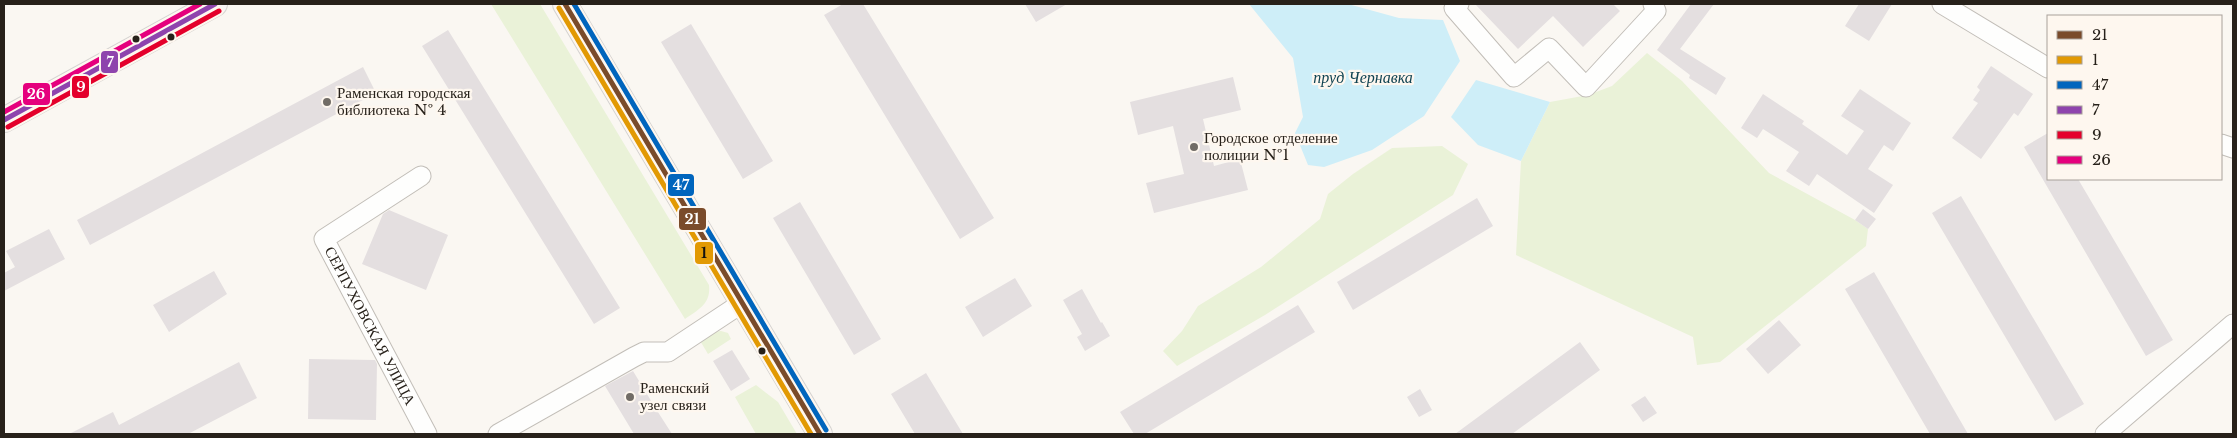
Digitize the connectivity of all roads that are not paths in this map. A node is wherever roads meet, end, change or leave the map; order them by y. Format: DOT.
graph roads {
  1 [pos="215,4"];
  2 [pos="565,4"];
  3 [pos="1459,4"];
  4 [pos="1653,4"];
  5 [pos="1942,4"];
  6 [pos="2047,67"];
  7 [pos="4,120"];
  8 [pos="421,176"];
  9 [pos="742,304"];
  10 [pos="2233,324"];
  11 [pos="428,434"];
  12 [pos="498,434"];
  13 [pos="820,434"];
  14 [pos="2105,434"];
  1 -- 7 [label="main road"];
  2 -- 9 [label="main road"];
  3 -- 4 [label="street"];
  5 -- 6 [label="street"];
  8 -- 11 [label="street, СЕРПУХОВСКАЯ УЛИЦА"];
  9 -- 12 [label="street"];
  9 -- 13 [label="main road"];
  10 -- 14 [label="street"];
}
